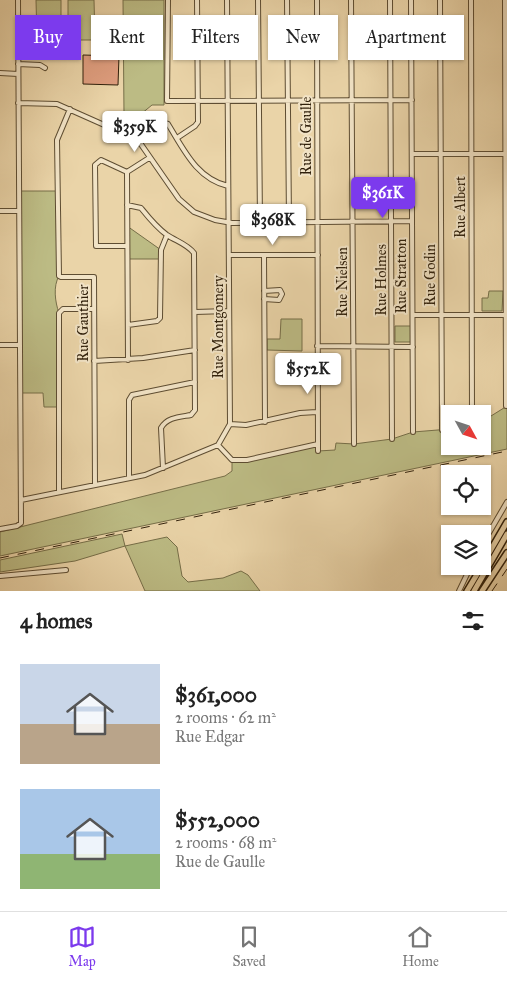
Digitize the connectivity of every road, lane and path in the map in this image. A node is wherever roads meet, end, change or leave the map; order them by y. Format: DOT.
graph roads {
  1 [pos="18,0"];
  2 [pos="168,0"];
  3 [pos="197,0"];
  4 [pos="227,0"];
  5 [pos="258,0"];
  6 [pos="287,0"];
  7 [pos="317,0"];
  8 [pos="351,0"];
  9 [pos="390,0"];
  10 [pos="411,0"];
  11 [pos="440,0"];
  12 [pos="470,0"];
  13 [pos="505,0"];
  14 [pos="18,64"];
  15 [pos="45,68"];
  16 [pos="0,73"];
  17 [pos="18,74"];
  18 [pos="352,100"];
  19 [pos="391,100"];
  20 [pos="412,100"];
  21 [pos="197,101"];
  22 [pos="227,101"];
  23 [pos="258,101"];
  24 [pos="288,101"];
  25 [pos="317,101"];
  26 [pos="18,103"];
  27 [pos="70,109"];
  28 [pos="177,138"];
  29 [pos="138,140"];
  30 [pos="412,154"];
  31 [pos="441,154"];
  32 [pos="471,154"];
  33 [pos="506,154"];
  34 [pos="149,158"];
  35 [pos="127,172"];
  36 [pos="228,186"];
  37 [pos="127,205"];
  38 [pos="0,211"];
  39 [pos="19,211"];
  40 [pos="392,221"];
  41 [pos="412,221"];
  42 [pos="230,222"];
  43 [pos="289,222"];
  44 [pos="318,222"];
  45 [pos="353,222"];
  46 [pos="260,223"];
  47 [pos="167,235"];
  48 [pos="128,246"];
  49 [pos="229,255"];
  50 [pos="318,255"];
  51 [pos="264,256"];
  52 [pos="264,291"];
  53 [pos="264,299"];
  54 [pos="94,309"];
  55 [pos="228,311"];
  56 [pos="195,312"];
  57 [pos="472,314"];
  58 [pos="412,315"];
  59 [pos="442,315"];
  60 [pos="507,315"];
  61 [pos="128,325"];
  62 [pos="0,345"];
  63 [pos="20,345"];
  64 [pos="317,346"];
  65 [pos="354,346"];
  66 [pos="392,346"];
  67 [pos="413,346"];
  68 [pos="195,350"];
  69 [pos="128,360"];
  70 [pos="94,361"];
  71 [pos="318,367"];
  72 [pos="318,378"];
  73 [pos="195,382"];
  74 [pos="442,405"];
  75 [pos="472,405"];
  76 [pos="506,406"];
  77 [pos="317,412"];
  78 [pos="265,422"];
  79 [pos="230,424"];
  80 [pos="413,432"];
  81 [pos="392,439"];
  82 [pos="318,444"];
  83 [pos="354,444"];
  84 [pos="218,445"];
  85 [pos="318,451"];
  86 [pos="163,468"];
  87 [pos="129,477"];
  88 [pos="95,485"];
  89 [pos="59,492"];
  90 [pos="20,500"];
  91 [pos="507,502"];
  92 [pos="507,522"];
  93 [pos="0,529"];
  94 [pos="491,530"];
  95 [pos="507,534"];
  96 [pos="491,550"];
  97 [pos="507,553"];
  98 [pos="66,570"];
  99 [pos="467,575"];
  100 [pos="476,575"];
  101 [pos="0,576"];
  102 [pos="459,591"];
  103 [pos="467,591"];
  104 [pos="474,591"];
  105 [pos="482,591"];
  1 -- 14 [label="street"];
  2 -- 21 [label="street"];
  3 -- 21 [label="street"];
  4 -- 22 [label="street, Rue Montgomery"];
  5 -- 23 [label="street"];
  6 -- 24 [label="street"];
  7 -- 25 [label="street, Rue de Gaulle"];
  8 -- 18 [label="street, Rue Nielsen"];
  9 -- 19 [label="street, Rue Holmes"];
  10 -- 20 [label="street, Rue Stratton"];
  11 -- 31 [label="street, Rue Godin"];
  12 -- 32 [label="street, Rue Albert"];
  13 -- 33 [label="street"];
  14 -- 15 [label="street"];
  14 -- 17 [label="street"];
  16 -- 17 [label="street"];
  17 -- 26 [label="street"];
  18 -- 19 [label="street"];
  18 -- 25 [label="street"];
  18 -- 45 [label="street, Rue Nielsen"];
  19 -- 20 [label="street"];
  19 -- 40 [label="street, Rue Holmes"];
  20 -- 30 [label="street, Rue Stratton"];
  21 -- 22 [label="street"];
  21 -- 28 [label="street"];
  22 -- 23 [label="street"];
  22 -- 36 [label="street, Rue Montgomery"];
  23 -- 24 [label="street"];
  23 -- 46 [label="street"];
  24 -- 25 [label="street"];
  24 -- 43 [label="street"];
  25 -- 44 [label="street, Rue de Gaulle"];
  26 -- 27 [label="street"];
  26 -- 39 [label="street"];
  27 -- 29 [label="street"];
  27 -- 54 [label="street, Rue Gauthier"];
  28 -- 29 [label="street"];
  28 -- 36 [label="street"];
  29 -- 34 [label="street"];
  30 -- 31 [label="street"];
  30 -- 41 [label="street, Rue Stratton"];
  31 -- 32 [label="street"];
  31 -- 59 [label="street, Rue Godin"];
  32 -- 33 [label="street"];
  32 -- 57 [label="street, Rue Albert"];
  33 -- 60 [label="street"];
  34 -- 35 [label="street"];
  34 -- 42 [label="street"];
  35 -- 37 [label="street"];
  35 -- 48 [label="street"];
  36 -- 42 [label="street, Rue Montgomery"];
  37 -- 47 [label="street"];
  37 -- 48 [label="street"];
  38 -- 39 [label="street"];
  39 -- 63 [label="street"];
  40 -- 41 [label="street"];
  40 -- 45 [label="street"];
  40 -- 66 [label="street, Rue Holmes"];
  41 -- 58 [label="street, Rue Stratton"];
  42 -- 46 [label="street"];
  42 -- 49 [label="street, Rue Montgomery"];
  43 -- 44 [label="street"];
  43 -- 46 [label="street"];
  44 -- 45 [label="street"];
  44 -- 50 [label="street, Rue de Gaulle"];
  45 -- 65 [label="street, Rue Nielsen"];
  47 -- 56 [label="street"];
  47 -- 61 [label="street"];
  48 -- 61 [label="street"];
  49 -- 51 [label="street"];
  49 -- 55 [label="street, Rue Montgomery"];
  50 -- 51 [label="street"];
  50 -- 64 [label="street, Rue de Gaulle"];
  51 -- 52 [label="street"];
  52 -- 53 [label="street"];
  52 -- 53 [label="street"];
  53 -- 78 [label="street"];
  54 -- 70 [label="street, Rue Gauthier"];
  54 -- 89 [label="street"];
  55 -- 56 [label="street"];
  55 -- 79 [label="street, Rue Montgomery"];
  56 -- 68 [label="street"];
  57 -- 59 [label="street"];
  57 -- 60 [label="street"];
  57 -- 75 [label="street, Rue Albert"];
  58 -- 59 [label="street"];
  58 -- 67 [label="street, Rue Stratton"];
  59 -- 74 [label="street, Rue Godin"];
  60 -- 76 [label="street"];
  61 -- 69 [label="street"];
  62 -- 63 [label="street"];
  63 -- 90 [label="street"];
  64 -- 65 [label="street"];
  64 -- 71 [label="street, Rue de Gaulle"];
  65 -- 66 [label="street"];
  65 -- 83 [label="street, Rue Nielsen"];
  66 -- 67 [label="street"];
  66 -- 81 [label="street, Rue Holmes"];
  67 -- 80 [label="street, Rue Stratton"];
  68 -- 69 [label="street"];
  68 -- 73 [label="street"];
  69 -- 70 [label="street"];
  70 -- 88 [label="street, Rue Gauthier"];
  71 -- 72 [label="street, Rue de Gaulle"];
  71 -- 72 [label="street"];
  72 -- 77 [label="street, Rue de Gaulle"];
  73 -- 86 [label="street"];
  73 -- 87 [label="street"];
  77 -- 78 [label="street"];
  77 -- 82 [label="street, Rue de Gaulle"];
  78 -- 79 [label="street"];
  79 -- 84 [label="street"];
  82 -- 84 [label="street"];
  82 -- 85 [label="street, Rue de Gaulle"];
  84 -- 86 [label="street"];
  86 -- 87 [label="street"];
  87 -- 88 [label="street"];
  88 -- 89 [label="street"];
  89 -- 90 [label="street"];
  90 -- 93 [label="street"];
  91 -- 94 [label="street"];
  92 -- 96 [label="highway"];
  95 -- 104 [label="highway"];
  97 -- 105 [label="highway"];
  98 -- 101 [label="street"];
  99 -- 102 [label="street"];
  100 -- 103 [label="highway"];
}
